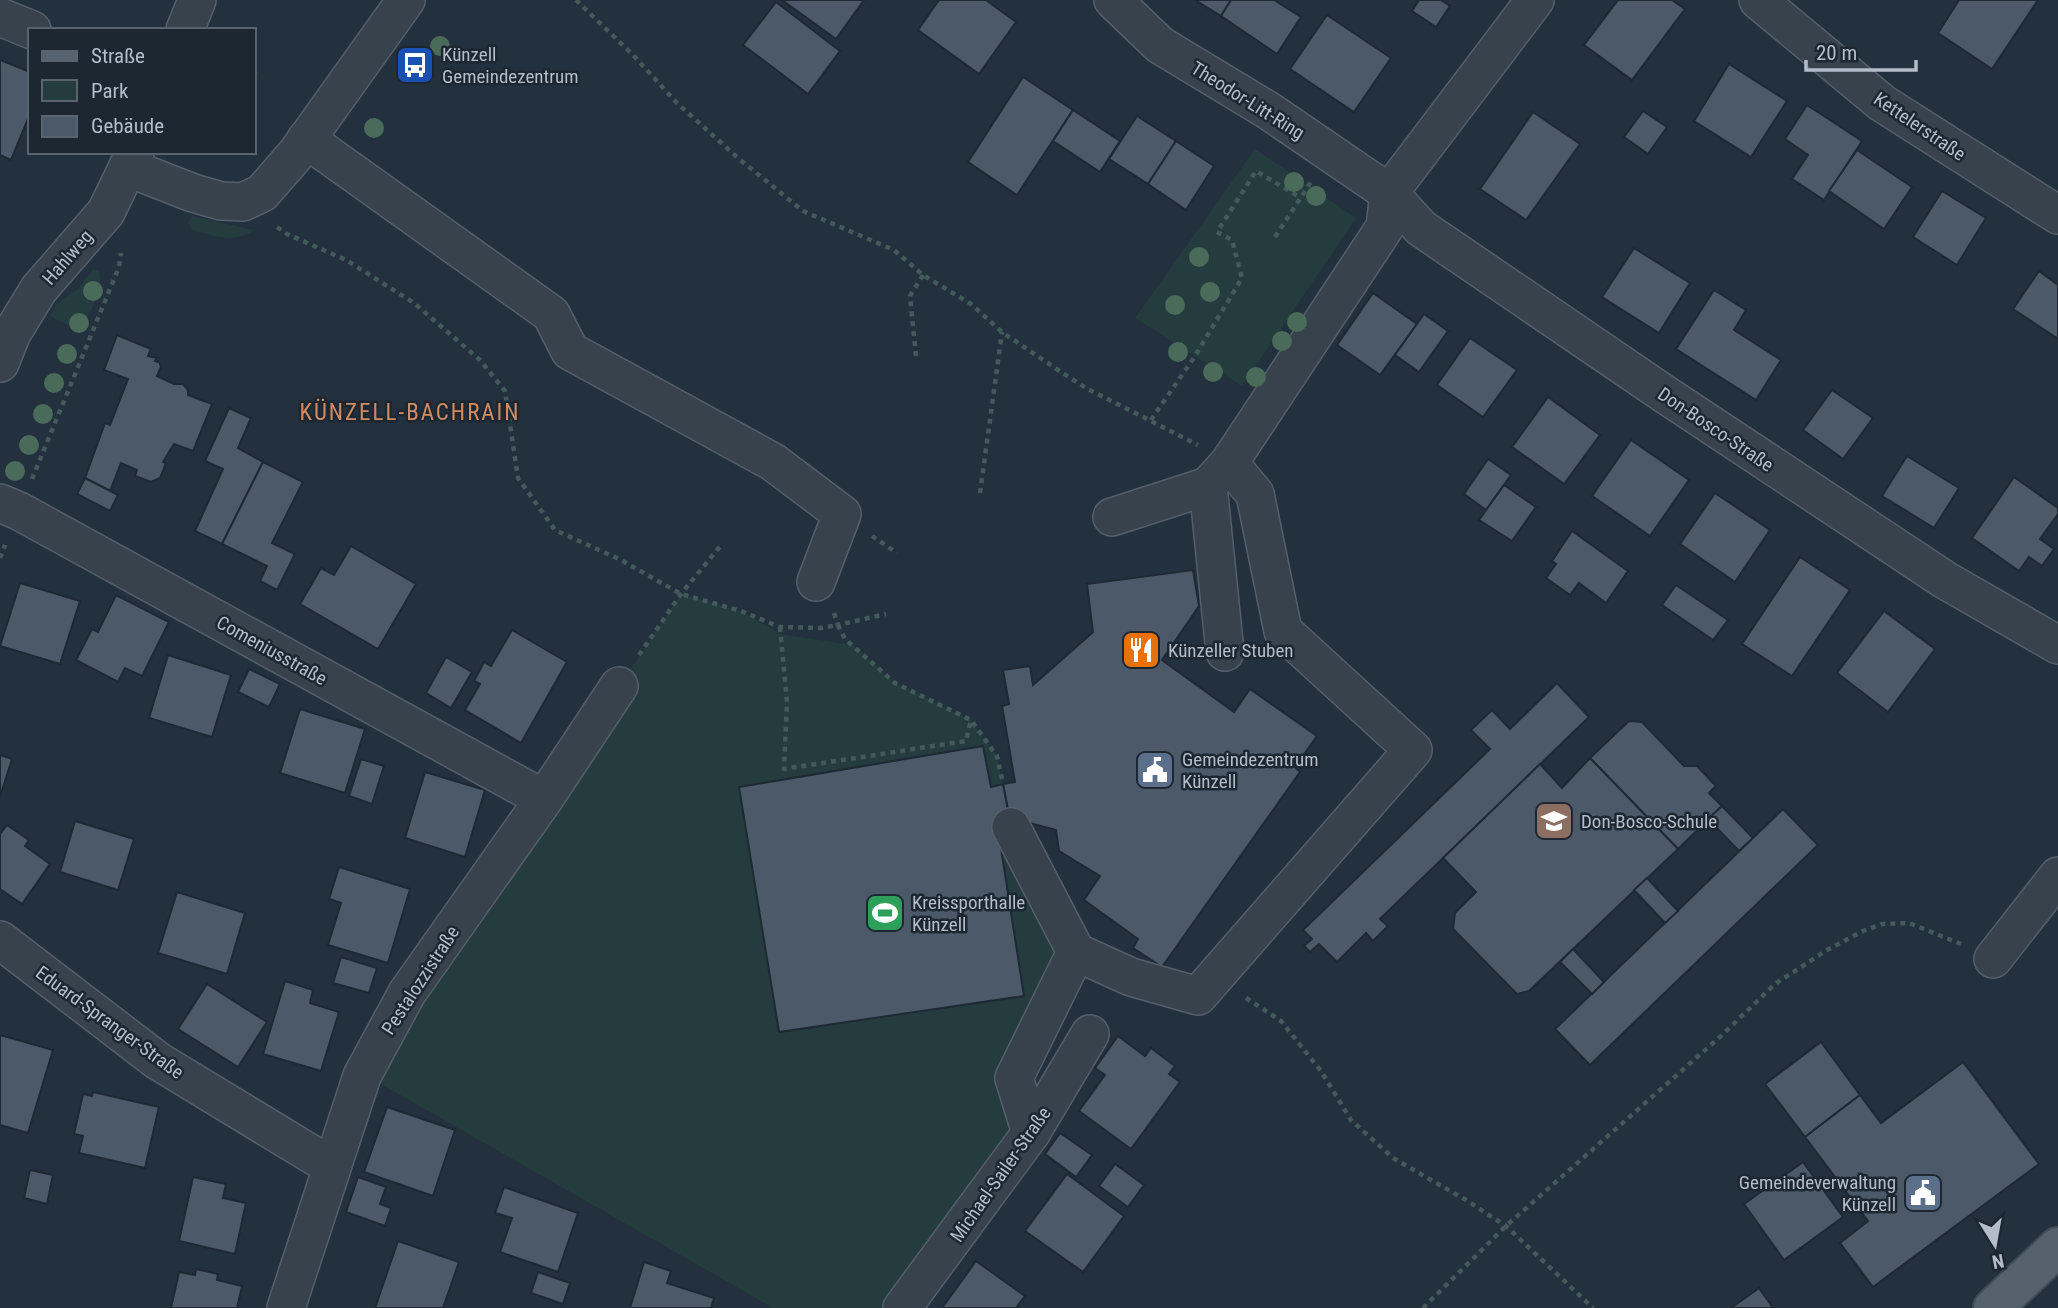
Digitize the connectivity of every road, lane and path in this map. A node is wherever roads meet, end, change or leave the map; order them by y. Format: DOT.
graph roads {
  1 [pos="197,0"];
  2 [pos="406,0"];
  3 [pos="576,0"];
  4 [pos="1113,0"];
  5 [pos="1535,0"];
  6 [pos="1758,0"];
  7 [pos="0,17"];
  8 [pos="28,28"];
  9 [pos="186,28"];
  10 [pos="306,139"];
  11 [pos="132,160"];
  12 [pos="1389,193"];
  13 [pos="1301,198"];
  14 [pos="1295,206"];
  15 [pos="2058,215"];
  16 [pos="276,226"];
  17 [pos="1275,237"];
  18 [pos="119,267"];
  19 [pos="923,275"];
  20 [pos="1002,332"];
  21 [pos="916,356"];
  22 [pos="0,363"];
  23 [pos="1151,420"];
  24 [pos="1219,474"];
  25 [pos="980,493"];
  26 [pos="9,507"];
  27 [pos="1112,517"];
  28 [pos="722,544"];
  29 [pos="887,547"];
  30 [pos="897,553"];
  31 [pos="0,558"];
  32 [pos="816,582"];
  33 [pos="681,594"];
  34 [pos="886,614"];
  35 [pos="838,625"];
  36 [pos="780,627"];
  37 [pos="2058,645"];
  38 [pos="1225,652"];
  39 [pos="619,685"];
  40 [pos="971,720"];
  41 [pos="1003,784"];
  42 [pos="544,799"];
  43 [pos="1011,827"];
  44 [pos="2058,876"];
  45 [pos="0,940"];
  46 [pos="1076,952"];
  47 [pos="1993,959"];
  48 [pos="1215,976"];
  49 [pos="1090,1034"];
  50 [pos="1031,1133"];
  51 [pos="331,1166"];
  52 [pos="1506,1226"];
  53 [pos="2058,1247"];
  54 [pos="286,1308"];
  55 [pos="902,1308"];
  56 [pos="1423,1308"];
  57 [pos="1593,1308"];
  58 [pos="1993,1308"];
  1 -- 9 [label="street"];
  2 -- 10 [label="street"];
  3 -- 19 [label="path"];
  4 -- 12 [label="street, Theodor-Litt-Ring"];
  5 -- 12 [label="street"];
  6 -- 15 [label="street, Kettelerstraße"];
  7 -- 8 [label="street"];
  10 -- 11 [label="street"];
  10 -- 32 [label="street"];
  11 -- 22 [label="street, Hahlweg"];
  12 -- 24 [label="street"];
  12 -- 37 [label="street, Don-Bosco-Straße"];
  13 -- 23 [label="path"];
  14 -- 17 [label="path"];
  16 -- 33 [label="path"];
  18 -- 26 [label="path"];
  19 -- 20 [label="path"];
  19 -- 21 [label="path"];
  20 -- 23 [label="path"];
  20 -- 25 [label="path"];
  23 -- 24 [label="path"];
  24 -- 27 [label="street"];
  24 -- 38 [label="street"];
  24 -- 48 [label="street"];
  26 -- 31 [label="path"];
  26 -- 42 [label="street, Comeniusstraße"];
  28 -- 33 [label="path"];
  29 -- 30 [label="path"];
  33 -- 36 [label="path"];
  33 -- 39 [label="path"];
  34 -- 35 [label="path"];
  35 -- 36 [label="path"];
  35 -- 40 [label="path"];
  36 -- 40 [label="path"];
  39 -- 42 [label="street, Pestalozzistraße"];
  40 -- 41 [label="path"];
  42 -- 51 [label="street, Pestalozzistraße"];
  43 -- 46 [label="street"];
  44 -- 47 [label="street"];
  45 -- 51 [label="street, Eduard-Spranger-Straße"];
  46 -- 48 [label="street"];
  46 -- 50 [label="street"];
  47 -- 52 [label="path"];
  48 -- 52 [label="path"];
  49 -- 50 [label="street, Michael-Sailer-Straße"];
  50 -- 55 [label="street, Michael-Sailer-Straße"];
  51 -- 54 [label="street, Pestalozzistraße"];
  52 -- 56 [label="path"];
  52 -- 57 [label="path"];
  53 -- 58 [label="main road"];
}
